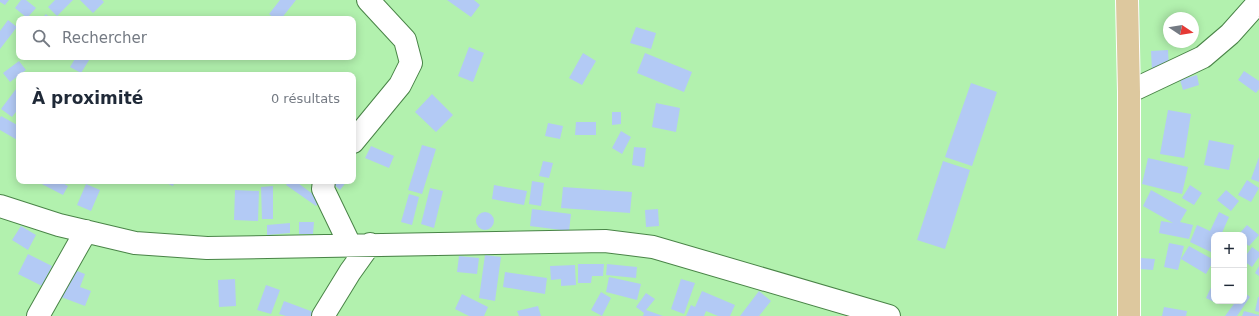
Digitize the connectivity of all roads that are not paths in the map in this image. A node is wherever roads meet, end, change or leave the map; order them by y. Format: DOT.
graph roads {
  1 [pos="368,0"];
  2 [pos="1127,0"];
  3 [pos="1259,5"];
  4 [pos="1129,92"];
  5 [pos="356,138"];
  6 [pos="324,184"];
  7 [pos="0,206"];
  8 [pos="86,231"];
  9 [pos="360,245"];
  10 [pos="38,316"];
  11 [pos="323,316"];
  12 [pos="889,316"];
  13 [pos="1129,316"];
  1 -- 5 [label="street"];
  2 -- 4 [label="main road"];
  3 -- 4 [label="street"];
  4 -- 13 [label="main road"];
  6 -- 9 [label="street"];
  7 -- 8 [label="street"];
  8 -- 9 [label="street"];
  8 -- 10 [label="street"];
  9 -- 11 [label="street"];
  9 -- 12 [label="street"];
}
